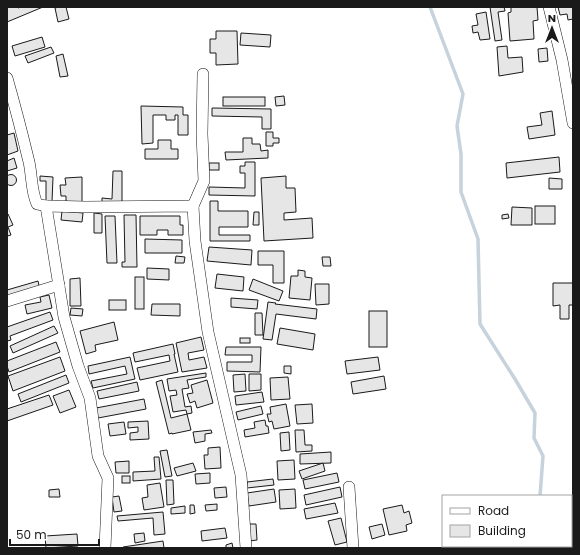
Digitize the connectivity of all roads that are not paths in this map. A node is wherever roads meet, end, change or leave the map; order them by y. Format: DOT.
graph roads {
  1 [pos="549,7"];
  2 [pos="203,74"];
  3 [pos="7,78"];
  4 [pos="573,123"];
  5 [pos="46,206"];
  6 [pos="194,206"];
  7 [pos="59,285"];
  8 [pos="7,301"];
  9 [pos="349,487"];
  10 [pos="105,548"];
  11 [pos="246,548"];
  12 [pos="353,548"];
  1 -- 4 [label="street"];
  2 -- 6 [label="street"];
  3 -- 5 [label="street"];
  5 -- 6 [label="street"];
  5 -- 7 [label="street"];
  6 -- 11 [label="street"];
  7 -- 8 [label="street"];
  7 -- 10 [label="street"];
  9 -- 12 [label="street"];
}
